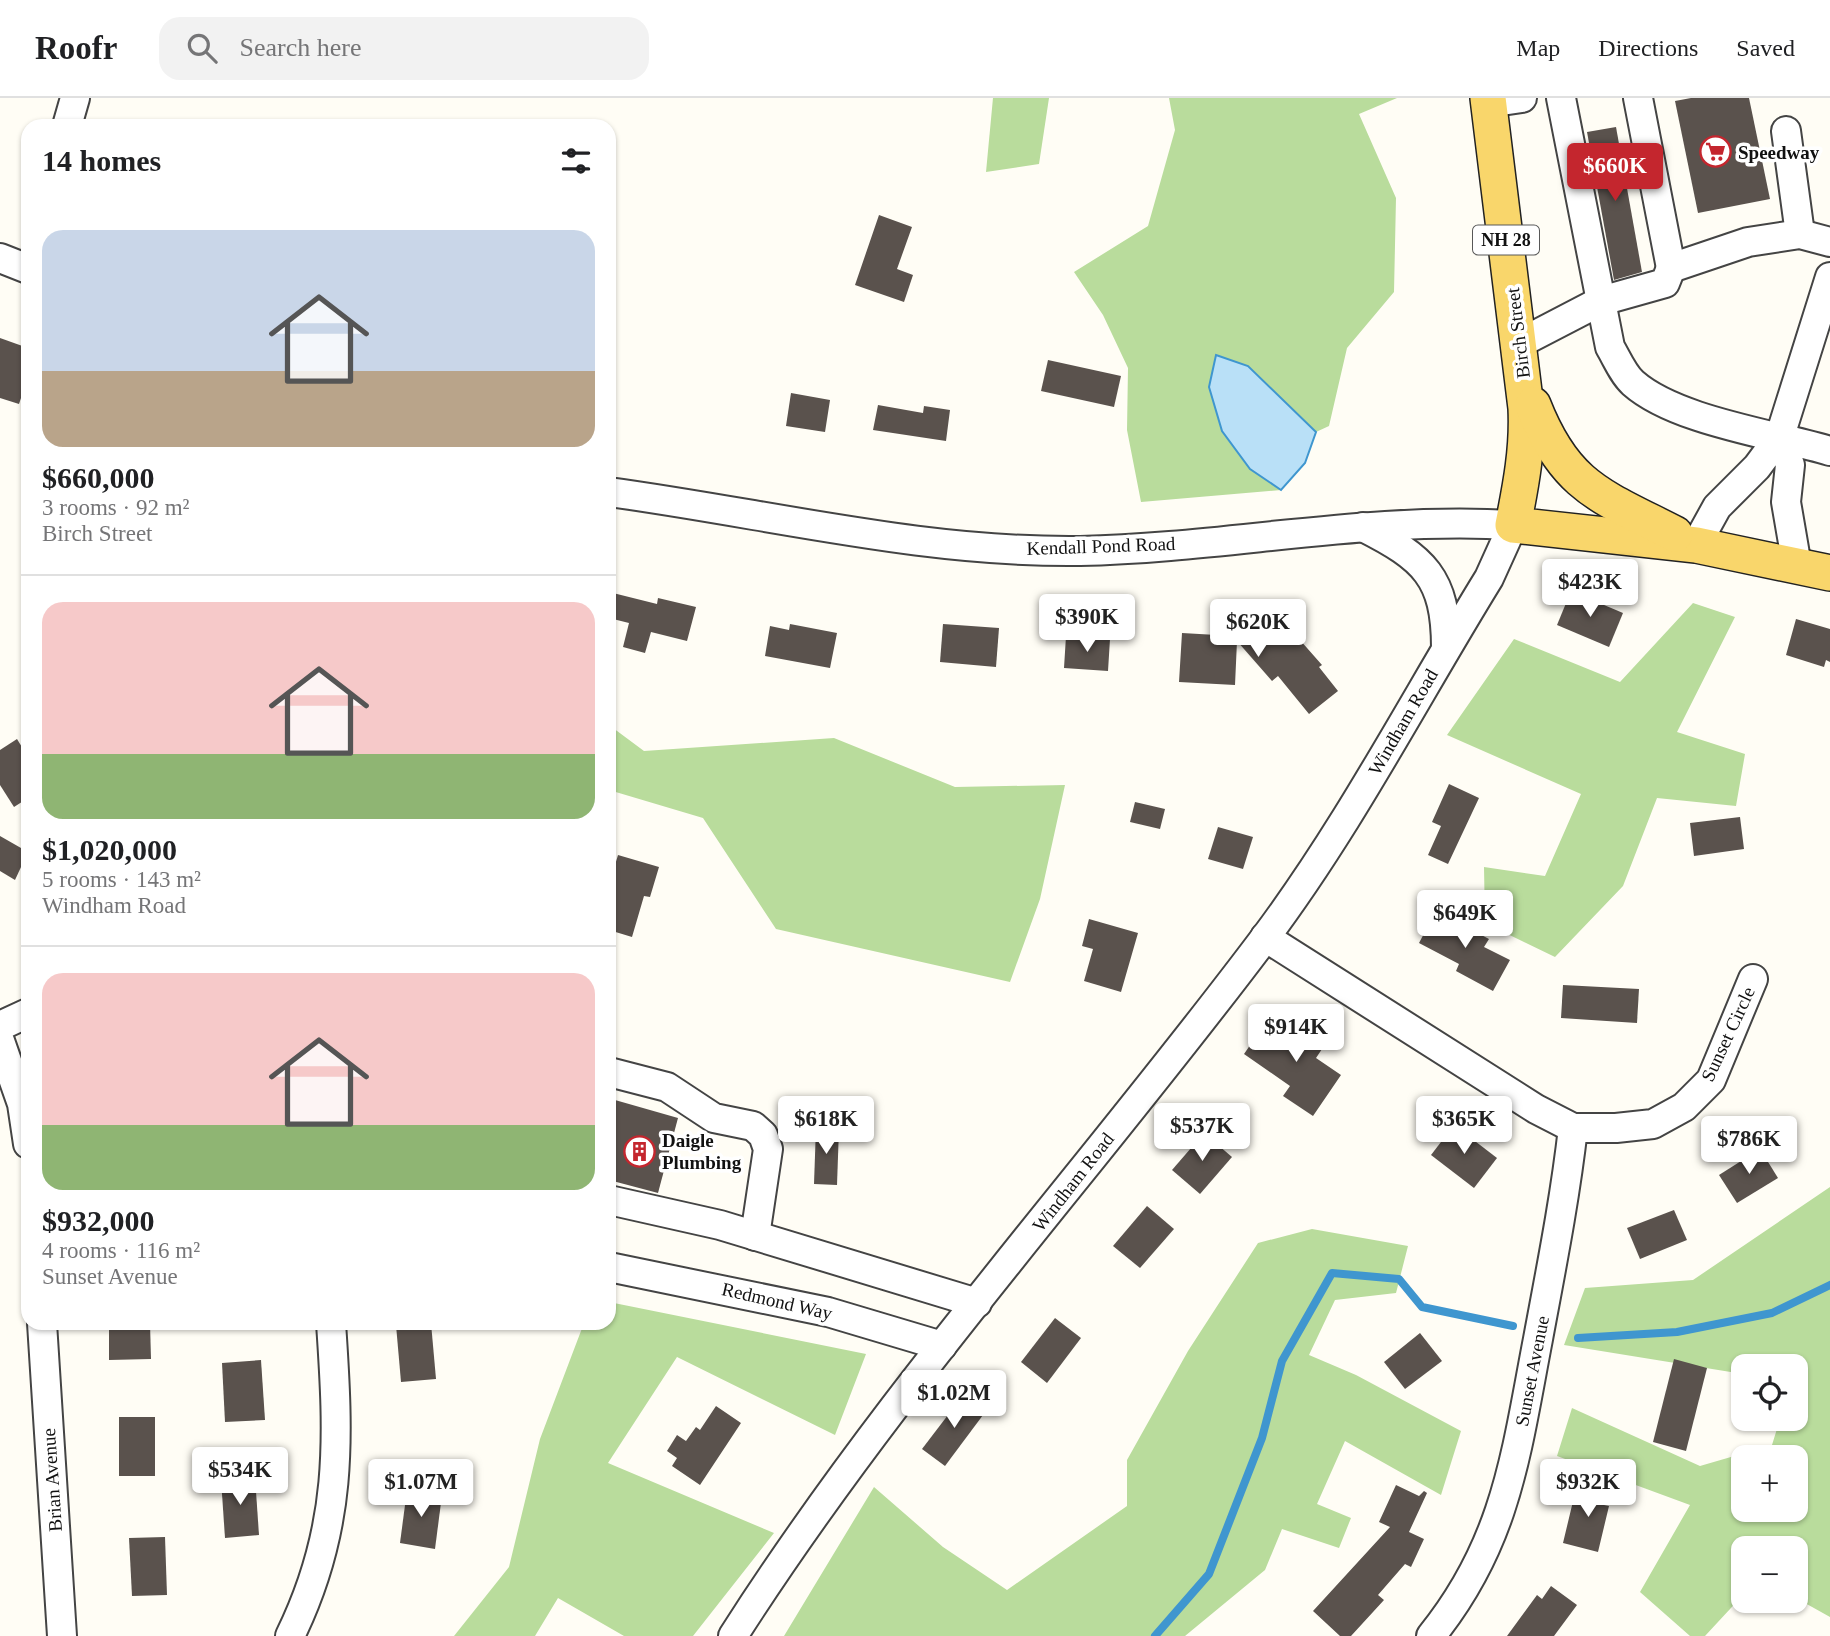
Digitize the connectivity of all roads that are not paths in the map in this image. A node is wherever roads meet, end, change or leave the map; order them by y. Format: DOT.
graph roads {
  1 [pos="75,98"];
  2 [pos="1522,98"];
  3 [pos="1561,98"];
  4 [pos="1638,98"];
  5 [pos="1488,100"];
  6 [pos="69,119"];
  7 [pos="1786,131"];
  8 [pos="1800,234"];
  9 [pos="1830,242"];
  10 [pos="1671,268"];
  11 [pos="1830,278"];
  12 [pos="1601,301"];
  13 [pos="1520,343"];
  14 [pos="1524,382"];
  15 [pos="1780,436"];
  16 [pos="1830,451"];
  17 [pos="616,493"];
  18 [pos="1513,525"];
  19 [pos="1363,527"];
  20 [pos="1696,545"];
  21 [pos="1814,569"];
  22 [pos="1446,648"];
  23 [pos="1265,937"];
  24 [pos="1753,979"];
  25 [pos="21,1016"];
  26 [pos="0,1026"];
  27 [pos="0,1041"];
  28 [pos="616,1074"];
  29 [pos="21,1101"];
  30 [pos="1573,1128"];
  31 [pos="616,1202"];
  32 [pos="755,1236"];
  33 [pos="616,1268"];
  34 [pos="977,1303"];
  35 [pos="42,1330"];
  36 [pos="332,1330"];
  37 [pos="942,1346"];
  38 [pos="62,1636"];
  39 [pos="290,1636"];
  40 [pos="733,1636"];
  41 [pos="1431,1636"];
  1 -- 6 [label="street"];
  2 -- 5 [label="street"];
  3 -- 12 [label="street"];
  4 -- 10 [label="street"];
  5 -- 13 [label="main road, Birch Street / NH 28"];
  7 -- 8 [label="street"];
  8 -- 9 [label="street"];
  8 -- 10 [label="street"];
  10 -- 12 [label="street"];
  11 -- 15 [label="street"];
  12 -- 13 [label="street"];
  12 -- 15 [label="street"];
  13 -- 14 [label="main road, Birch Street / NH 28"];
  14 -- 18 [label="main road, Birch Street / NH 28"];
  14 -- 20 [label="main road, NH 28"];
  15 -- 16 [label="street"];
  15 -- 20 [label="street"];
  15 -- 21 [label="street"];
  17 -- 19 [label="street, Kendall Pond Road"];
  18 -- 19 [label="street, Kendall Pond Road"];
  18 -- 20 [label="main road, NH 28"];
  18 -- 22 [label="street, Windham Road"];
  19 -- 22 [label="street, Windham Road"];
  20 -- 21 [label="main road, NH 28"];
  22 -- 23 [label="street, Windham Road"];
  23 -- 30 [label="street"];
  23 -- 34 [label="street, Windham Road"];
  24 -- 30 [label="street, Sunset Circle"];
  25 -- 26 [label="street"];
  27 -- 29 [label="street"];
  28 -- 32 [label="street"];
  30 -- 41 [label="street, Sunset Avenue"];
  31 -- 32 [label="street"];
  32 -- 34 [label="street"];
  33 -- 37 [label="street, Redmond Way"];
  34 -- 37 [label="street, Windham Road"];
  35 -- 38 [label="street, Brian Avenue"];
  36 -- 39 [label="street"];
  37 -- 40 [label="street, Windham Road"];
}
